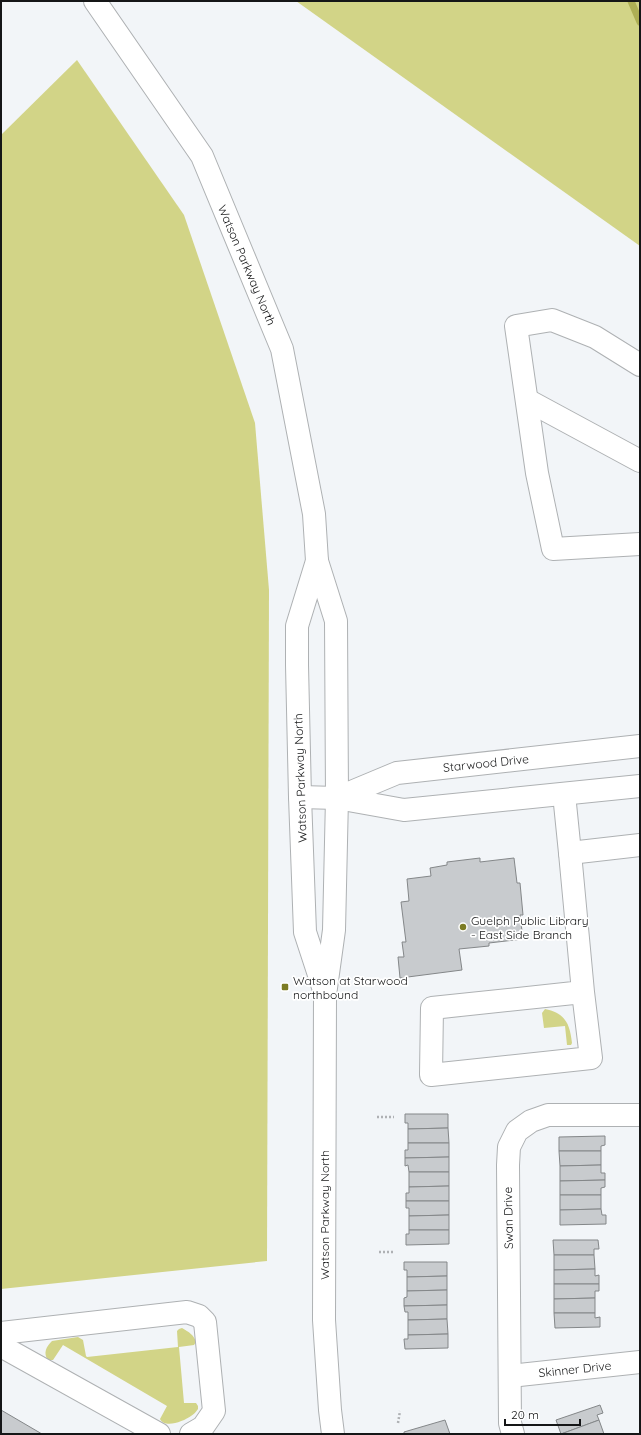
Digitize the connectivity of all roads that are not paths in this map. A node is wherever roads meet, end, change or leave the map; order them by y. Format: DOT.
graph roads {
  1 [pos="95,1"];
  2 [pos="640,365"];
  3 [pos="527,400"];
  4 [pos="640,460"];
  5 [pos="640,544"];
  6 [pos="317,561"];
  7 [pos="640,746"];
  8 [pos="640,786"];
  9 [pos="564,794"];
  10 [pos="300,797"];
  11 [pos="337,798"];
  12 [pos="640,845"];
  13 [pos="570,853"];
  14 [pos="583,992"];
  15 [pos="326,995"];
  16 [pos="640,1115"];
  17 [pos="1,1333"];
  18 [pos="1,1346"];
  19 [pos="640,1362"];
  20 [pos="510,1376"];
  21 [pos="159,1434"];
  22 [pos="191,1434"];
  23 [pos="333,1434"];
  24 [pos="513,1434"];
  1 -- 6 [label="main road, Watson Parkway North"];
  2 -- 3 [label="main road"];
  3 -- 4 [label="main road"];
  3 -- 5 [label="main road"];
  6 -- 10 [label="main road, Watson Parkway North"];
  6 -- 11 [label="main road, Watson Parkway North"];
  7 -- 11 [label="main road, Starwood Drive"];
  8 -- 9 [label="main road, Starwood Drive"];
  9 -- 11 [label="main road, Starwood Drive"];
  9 -- 13 [label="main road"];
  10 -- 11 [label="main road, Starwood Drive"];
  10 -- 15 [label="main road, Watson Parkway North"];
  11 -- 15 [label="main road, Watson Parkway North"];
  12 -- 13 [label="main road"];
  13 -- 14 [label="main road"];
  14 -- 14 [label="main road"];
  15 -- 23 [label="main road, Watson Parkway North"];
  16 -- 20 [label="main road, Swan Drive"];
  17 -- 22 [label="main road"];
  18 -- 21 [label="main road"];
  19 -- 20 [label="main road, Skinner Drive"];
  20 -- 24 [label="main road, Swan Drive"];
}
